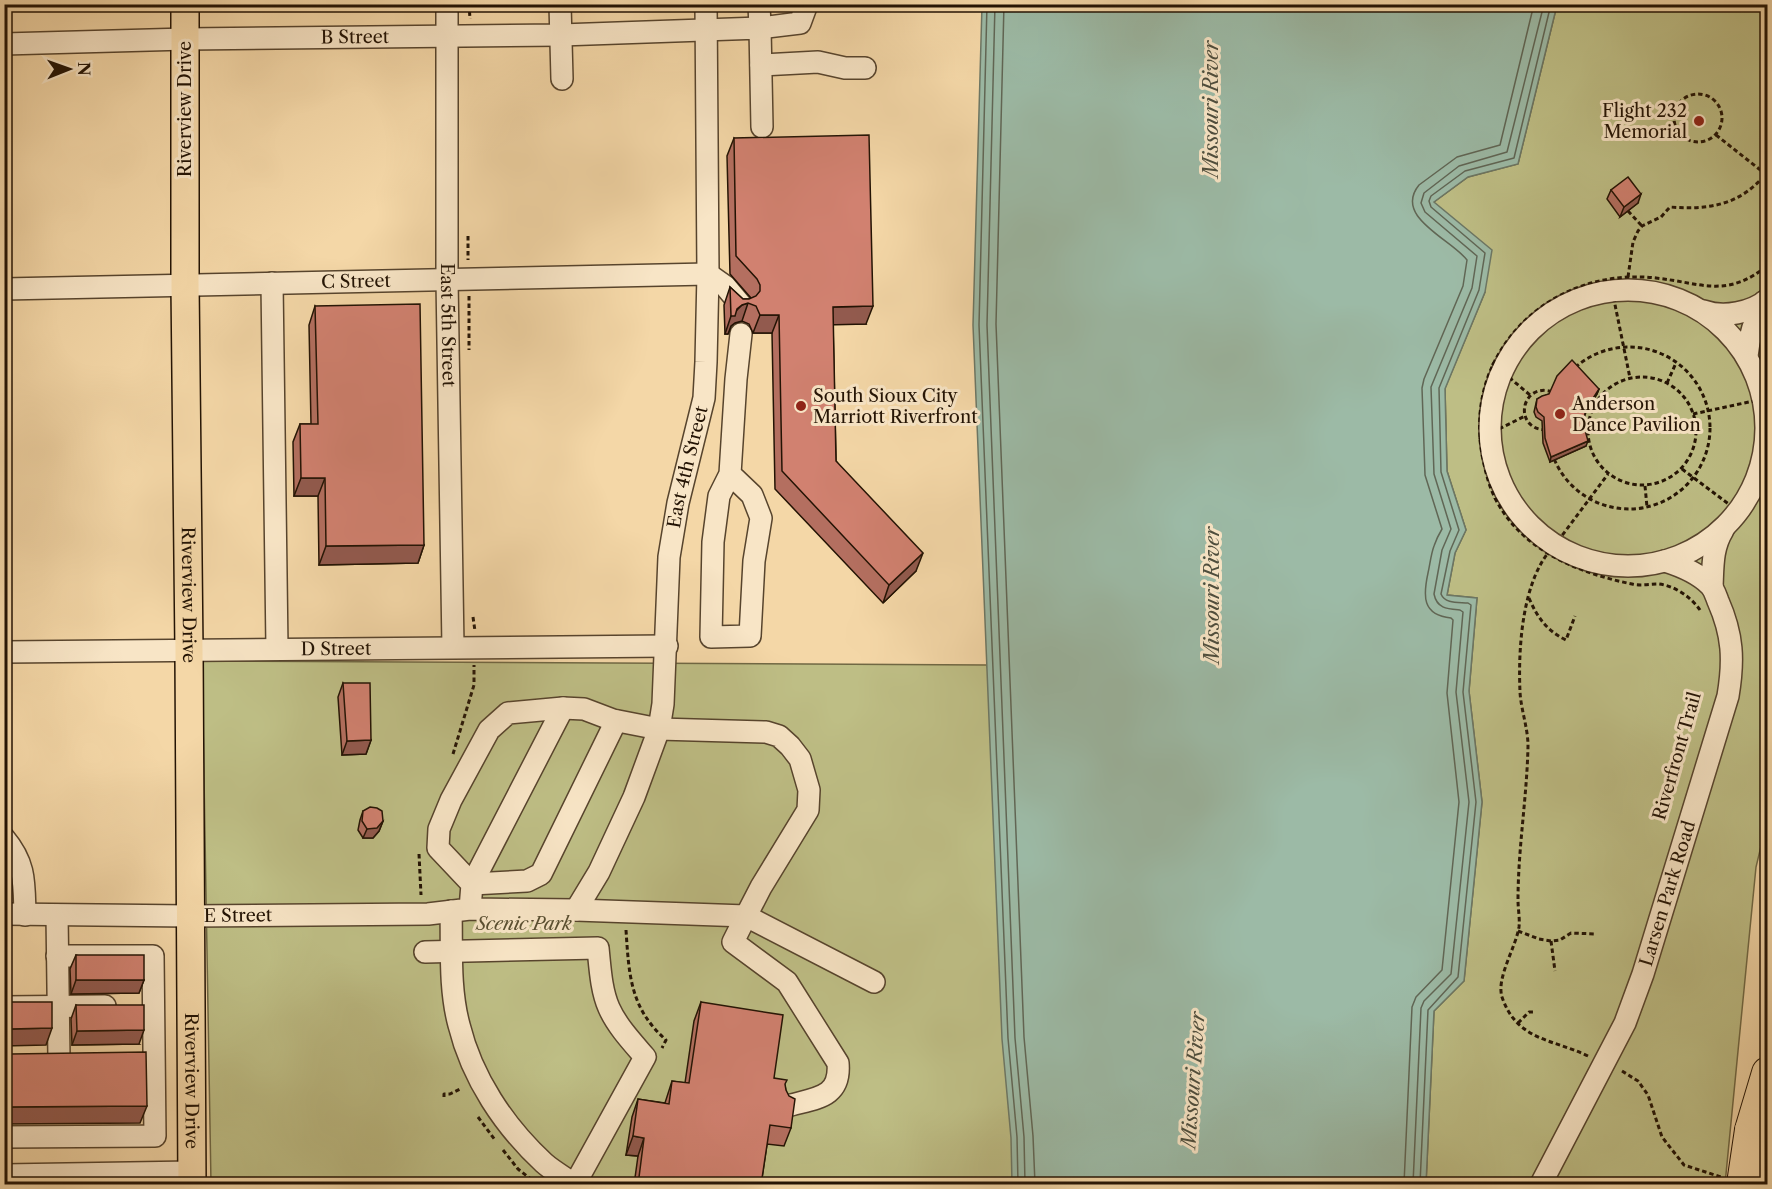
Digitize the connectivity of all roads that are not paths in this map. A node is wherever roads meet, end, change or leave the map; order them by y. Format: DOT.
graph roads {
  1 [pos="185,4"];
  2 [pos="447,4"];
  3 [pos="560,4"];
  4 [pos="706,4"];
  5 [pos="759,4"];
  6 [pos="820,4"];
  7 [pos="803,14"];
  8 [pos="760,28"];
  9 [pos="706,31"];
  10 [pos="561,35"];
  11 [pos="447,36"];
  12 [pos="186,39"];
  13 [pos="4,44"];
  14 [pos="761,65"];
  15 [pos="865,68"];
  16 [pos="562,79"];
  17 [pos="762,127"];
  18 [pos="708,274"];
  19 [pos="447,279"];
  20 [pos="272,283"];
  21 [pos="184,284"];
  22 [pos="4,289"];
  23 [pos="1766,300"];
  24 [pos="741,305"];
  25 [pos="1704,311"];
  26 [pos="741,334"];
  27 [pos="1747,357"];
  28 [pos="739,361"];
  29 [pos="706,362"];
  30 [pos="730,474"];
  31 [pos="1732,519"];
  32 [pos="1665,561"];
  33 [pos="1712,587"];
  34 [pos="667,645"];
  35 [pos="453,647"];
  36 [pos="277,648"];
  37 [pos="189,651"];
  38 [pos="4,652"];
  39 [pos="563,708"];
  40 [pos="616,721"];
  41 [pos="659,729"];
  42 [pos="4,838"];
  43 [pos="472,884"];
  44 [pos="461,910"];
  45 [pos="576,910"];
  46 [pos="15,915"];
  47 [pos="57,915"];
  48 [pos="190,916"];
  49 [pos="746,916"];
  50 [pos="452,950"];
  51 [pos="425,952"];
  52 [pos="57,956"];
  53 [pos="874,982"];
  54 [pos="153,1006"];
  55 [pos="4,1007"];
  56 [pos="58,1007"];
  57 [pos="154,1056"];
  58 [pos="83,1057"];
  59 [pos="130,1057"];
  60 [pos="38,1058"];
  61 [pos="59,1058"];
  62 [pos="1767,1073"];
  63 [pos="791,1105"];
  64 [pos="4,1137"];
  65 [pos="4,1175"];
  66 [pos="192,1178"];
  67 [pos="1736,1181"];
  68 [pos="575,1185"];
  69 [pos="1541,1185"];
  1 -- 12 [label="main road, Riverview Drive"];
  2 -- 11 [label="street, East 5th Street"];
  3 -- 10 [label="street"];
  4 -- 9 [label="street, East 4th Street"];
  5 -- 8 [label="street"];
  6 -- 7 [label="street"];
  7 -- 8 [label="street, B Street"];
  8 -- 9 [label="street, B Street"];
  8 -- 14 [label="street"];
  9 -- 10 [label="street, B Street"];
  9 -- 18 [label="street, East 4th Street"];
  10 -- 11 [label="street, B Street"];
  10 -- 16 [label="street"];
  11 -- 12 [label="street, B Street"];
  11 -- 19 [label="street, East 5th Street"];
  12 -- 13 [label="street, B Street"];
  12 -- 21 [label="main road, Riverview Drive"];
  14 -- 15 [label="street"];
  14 -- 17 [label="street"];
  18 -- 19 [label="street, C Street"];
  18 -- 24 [label="street"];
  18 -- 29 [label="street, East 4th Street"];
  19 -- 20 [label="street, C Street"];
  19 -- 35 [label="street, East 5th Street"];
  20 -- 21 [label="street, C Street"];
  20 -- 36 [label="street"];
  21 -- 22 [label="street, C Street"];
  21 -- 37 [label="main road, Riverview Drive"];
  23 -- 25 [label="street, Larsen Park Road"];
  23 -- 27 [label="street, Larsen Park Road"];
  25 -- 27 [label="street, Larsen Park Road"];
  25 -- 32 [label="street, Larsen Park Road"];
  26 -- 28 [label="street"];
  27 -- 31 [label="street, Larsen Park Road"];
  28 -- 29 [label="street"];
  28 -- 30 [label="street"];
  29 -- 34 [label="street, East 4th Street"];
  30 -- 30 [label="street"];
  31 -- 32 [label="street, Larsen Park Road"];
  31 -- 33 [label="street, Larsen Park Road"];
  32 -- 33 [label="street"];
  33 -- 69 [label="street, Larsen Park Road"];
  34 -- 35 [label="street, D Street"];
  34 -- 41 [label="street, East 4th Street"];
  35 -- 36 [label="street, D Street"];
  36 -- 37 [label="street, D Street"];
  37 -- 38 [label="street, D Street"];
  37 -- 48 [label="main road, Riverview Drive"];
  39 -- 40 [label="street"];
  39 -- 43 [label="street"];
  39 -- 43 [label="street"];
  40 -- 41 [label="street"];
  40 -- 43 [label="street"];
  41 -- 45 [label="street, East 4th Street"];
  41 -- 49 [label="street"];
  42 -- 46 [label="street"];
  43 -- 44 [label="street"];
  44 -- 45 [label="street, E Street"];
  44 -- 48 [label="street, E Street"];
  44 -- 50 [label="street"];
  45 -- 49 [label="street, E Street"];
  46 -- 47 [label="street, E Street"];
  47 -- 48 [label="street, E Street"];
  47 -- 52 [label="street"];
  48 -- 66 [label="main road, Riverview Drive"];
  49 -- 53 [label="street"];
  49 -- 63 [label="street"];
  50 -- 51 [label="street"];
  50 -- 68 [label="street"];
  50 -- 68 [label="street"];
  52 -- 54 [label="street"];
  52 -- 56 [label="street"];
  54 -- 56 [label="street"];
  54 -- 57 [label="street"];
  55 -- 56 [label="street"];
  56 -- 61 [label="street"];
  57 -- 59 [label="street"];
  57 -- 64 [label="street"];
  58 -- 61 [label="street"];
  60 -- 61 [label="street"];
  62 -- 67 [label="highway, bridge"];
  65 -- 66 [label="street"];
}
